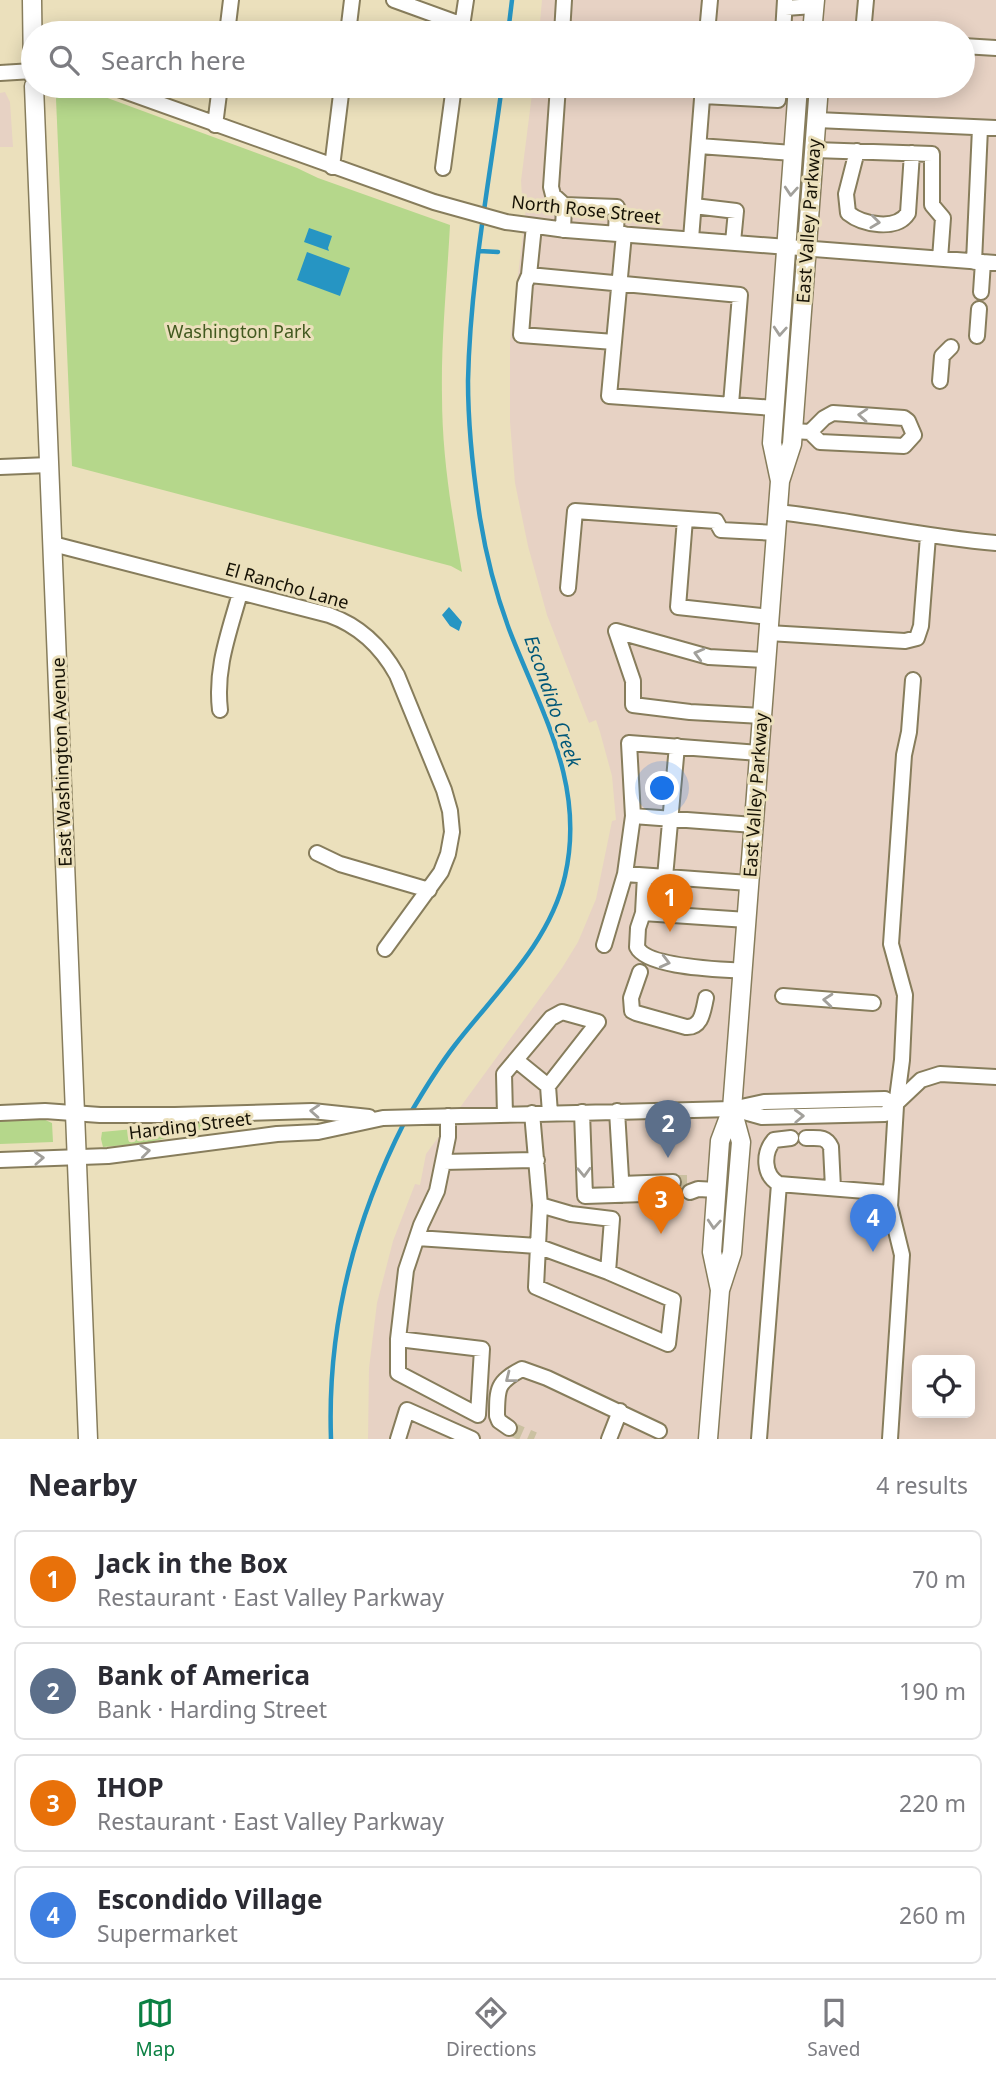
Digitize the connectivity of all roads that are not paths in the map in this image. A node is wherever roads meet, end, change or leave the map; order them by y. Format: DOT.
graph roads {
  1 [pos="32,0"];
  2 [pos="231,0"];
  3 [pos="352,0"];
  4 [pos="394,0"];
  5 [pos="466,0"];
  6 [pos="564,0"];
  7 [pos="710,0"];
  8 [pos="866,0"];
  9 [pos="815,3"];
  10 [pos="785,4"];
  11 [pos="32,21"];
  12 [pos="228,21"];
  13 [pos="349,21"];
  14 [pos="443,21"];
  15 [pos="463,21"];
  16 [pos="563,21"];
  17 [pos="709,21"];
  18 [pos="813,21"];
  19 [pos="864,21"];
  20 [pos="975,47"];
  21 [pos="996,48"];
  22 [pos="0,73"];
  23 [pos="21,73"];
  24 [pos="34,98"];
  25 [pos="142,98"];
  26 [pos="218,98"];
  27 [pos="340,98"];
  28 [pos="452,98"];
  29 [pos="557,98"];
  30 [pos="702,98"];
  31 [pos="761,98"];
  32 [pos="778,98"];
  33 [pos="797,98"];
  34 [pos="818,98"];
  35 [pos="817,120"];
  36 [pos="215,125"];
  37 [pos="980,128"];
  38 [pos="996,128"];
  39 [pos="699,146"];
  40 [pos="814,150"];
  41 [pos="857,151"];
  42 [pos="793,153"];
  43 [pos="912,153"];
  44 [pos="331,167"];
  45 [pos="443,169"];
  46 [pos="564,205"];
  47 [pos="694,206"];
  48 [pos="534,226"];
  49 [pos="563,230"];
  50 [pos="620,234"];
  51 [pos="691,239"];
  52 [pos="733,242"];
  53 [pos="786,247"];
  54 [pos="807,249"];
  55 [pos="940,259"];
  56 [pos="984,262"];
  57 [pos="529,275"];
  58 [pos="619,285"];
  59 [pos="981,292"];
  60 [pos="979,309"];
  61 [pos="977,336"];
  62 [pos="614,342"];
  63 [pos="951,347"];
  64 [pos="940,381"];
  65 [pos="731,404"];
  66 [pos="774,408"];
  67 [pos="802,432"];
  68 [pos="49,465"];
  69 [pos="0,467"];
  70 [pos="780,481"];
  71 [pos="778,512"];
  72 [pos="685,519"];
  73 [pos="776,533"];
  74 [pos="928,536"];
  75 [pos="996,542"];
  76 [pos="53,544"];
  77 [pos="568,588"];
  78 [pos="240,593"];
  79 [pos="769,625"];
  80 [pos="766,660"];
  81 [pos="913,680"];
  82 [pos="220,710"];
  83 [pos="762,716"];
  84 [pos="677,746"];
  85 [pos="759,753"];
  86 [pos="633,816"];
  87 [pos="670,819"];
  88 [pos="754,825"];
  89 [pos="317,853"];
  90 [pos="625,874"];
  91 [pos="646,876"];
  92 [pos="665,877"];
  93 [pos="749,883"];
  94 [pos="429,890"];
  95 [pos="643,913"];
  96 [pos="747,920"];
  97 [pos="604,945"];
  98 [pos="385,949"];
  99 [pos="743,971"];
  100 [pos="640,972"];
  101 [pos="783,996"];
  102 [pos="706,998"];
  103 [pos="873,1003"];
  104 [pos="516,1060"];
  105 [pos="996,1077"];
  106 [pos="548,1086"];
  107 [pos="896,1106"];
  108 [pos="732,1109"];
  109 [pos="617,1111"];
  110 [pos="582,1112"];
  111 [pos="0,1113"];
  112 [pos="76,1113"];
  113 [pos="533,1113"];
  114 [pos="550,1113"];
  115 [pos="505,1115"];
  116 [pos="444,1116"];
  117 [pos="383,1118"];
  118 [pos="78,1157"];
  119 [pos="0,1160"];
  120 [pos="537,1160"];
  121 [pos="443,1162"];
  122 [pos="779,1184"];
  123 [pos="673,1188"];
  124 [pos="692,1188"];
  125 [pos="833,1188"];
  126 [pos="621,1189"];
  127 [pos="717,1190"];
  128 [pos="890,1193"];
  129 [pos="596,1195"];
  130 [pos="540,1205"];
  131 [pos="595,1217"];
  132 [pos="416,1238"];
  133 [pos="537,1246"];
  134 [pos="608,1272"];
  135 [pos="720,1290"];
  136 [pos="398,1339"];
  137 [pos="620,1411"];
  138 [pos="509,1428"];
  139 [pos="659,1430"];
  140 [pos="88,1439"];
  141 [pos="398,1439"];
  142 [pos="472,1439"];
  143 [pos="608,1439"];
  144 [pos="708,1439"];
  145 [pos="759,1439"];
  146 [pos="890,1439"];
  1 -- 11 [label="main road"];
  2 -- 12 [label="street"];
  3 -- 13 [label="street"];
  4 -- 14 [label="street"];
  5 -- 15 [label="street"];
  6 -- 16 [label="street"];
  7 -- 17 [label="street"];
  8 -- 19 [label="street"];
  9 -- 10 [label="street"];
  9 -- 18 [label="main road"];
  20 -- 21 [label="street"];
  22 -- 23 [label="street"];
  24 -- 68 [label="main road, East Washington Avenue"];
  25 -- 36 [label="street, North Rose Street"];
  26 -- 36 [label="street"];
  27 -- 44 [label="street"];
  28 -- 45 [label="street"];
  29 -- 46 [label="street"];
  30 -- 39 [label="street"];
  31 -- 32 [label="street"];
  33 -- 42 [label="main road, East Valley Parkway"];
  34 -- 35 [label="main road, East Valley Parkway"];
  35 -- 37 [label="street"];
  35 -- 40 [label="main road, East Valley Parkway"];
  36 -- 44 [label="street, North Rose Street"];
  37 -- 38 [label="street"];
  37 -- 56 [label="street"];
  39 -- 42 [label="street"];
  39 -- 47 [label="street"];
  40 -- 41 [label="street"];
  40 -- 54 [label="main road, East Valley Parkway"];
  41 -- 43 [label="street"];
  41 -- 43 [label="street, one-way"];
  42 -- 53 [label="main road, East Valley Parkway, one-way"];
  43 -- 55 [label="street"];
  44 -- 48 [label="street, North Rose Street"];
  46 -- 49 [label="street"];
  46 -- 50 [label="street"];
  47 -- 51 [label="street"];
  47 -- 52 [label="street"];
  48 -- 49 [label="street, North Rose Street"];
  48 -- 57 [label="street"];
  49 -- 50 [label="street, North Rose Street"];
  50 -- 51 [label="street, North Rose Street"];
  50 -- 58 [label="street"];
  51 -- 52 [label="street, North Rose Street"];
  52 -- 53 [label="street, North Rose Street"];
  53 -- 54 [label="street, North Rose Street"];
  53 -- 66 [label="main road, East Valley Parkway, one-way"];
  54 -- 55 [label="street, North Rose Street"];
  54 -- 67 [label="main road, East Valley Parkway"];
  55 -- 56 [label="street, North Rose Street"];
  56 -- 59 [label="street"];
  57 -- 58 [label="street"];
  57 -- 62 [label="street"];
  58 -- 62 [label="street"];
  58 -- 65 [label="street"];
  60 -- 61 [label="street"];
  62 -- 65 [label="street"];
  63 -- 64 [label="street"];
  65 -- 66 [label="street"];
  66 -- 70 [label="main road, East Valley Parkway"];
  67 -- 67 [label="street, one-way"];
  67 -- 70 [label="main road, East Valley Parkway"];
  68 -- 69 [label="street"];
  68 -- 76 [label="main road, East Washington Avenue"];
  70 -- 71 [label="main road, East Valley Parkway"];
  71 -- 73 [label="main road, East Valley Parkway"];
  71 -- 74 [label="street"];
  72 -- 73 [label="street"];
  72 -- 77 [label="street"];
  72 -- 79 [label="street"];
  73 -- 79 [label="main road, East Valley Parkway"];
  74 -- 75 [label="street"];
  74 -- 79 [label="street"];
  76 -- 78 [label="street, El Rancho Lane"];
  76 -- 112 [label="main road, East Washington Avenue"];
  78 -- 82 [label="street"];
  78 -- 94 [label="street, El Rancho Lane"];
  79 -- 80 [label="main road, East Valley Parkway"];
  80 -- 83 [label="main road, East Valley Parkway"];
  80 -- 83 [label="street, one-way"];
  81 -- 107 [label="street"];
  83 -- 85 [label="main road, East Valley Parkway"];
  84 -- 85 [label="street"];
  84 -- 86 [label="street"];
  84 -- 87 [label="street"];
  85 -- 88 [label="main road, East Valley Parkway"];
  86 -- 87 [label="street"];
  86 -- 90 [label="street"];
  87 -- 88 [label="street"];
  87 -- 92 [label="street"];
  88 -- 93 [label="main road, East Valley Parkway"];
  89 -- 94 [label="street"];
  90 -- 91 [label="street"];
  90 -- 97 [label="street"];
  91 -- 92 [label="street"];
  91 -- 95 [label="street"];
  92 -- 93 [label="street"];
  93 -- 96 [label="main road, East Valley Parkway"];
  94 -- 98 [label="street, El Rancho Lane"];
  95 -- 96 [label="street"];
  95 -- 99 [label="street, one-way"];
  96 -- 99 [label="main road, East Valley Parkway"];
  99 -- 108 [label="main road, East Valley Parkway"];
  100 -- 102 [label="street"];
  103 -- 101 [label="street, one-way"];
  104 -- 106 [label="street"];
  104 -- 106 [label="street"];
  104 -- 115 [label="street"];
  105 -- 107 [label="street"];
  106 -- 114 [label="street"];
  107 -- 108 [label="street, Harding Street"];
  107 -- 128 [label="street"];
  108 -- 109 [label="street, Harding Street"];
  108 -- 127 [label="main road, East Valley Parkway"];
  108 -- 135 [label="main road, East Valley Parkway"];
  109 -- 110 [label="street, Harding Street"];
  109 -- 126 [label="street"];
  110 -- 114 [label="street, Harding Street"];
  110 -- 129 [label="street, one-way"];
  111 -- 112 [label="street, Harding Street"];
  117 -- 112 [label="street, Harding Street, one-way"];
  112 -- 118 [label="main road, East Washington Avenue"];
  113 -- 114 [label="street, Harding Street"];
  113 -- 115 [label="street, Harding Street"];
  113 -- 120 [label="street"];
  115 -- 116 [label="street, Harding Street"];
  116 -- 117 [label="street, Harding Street"];
  116 -- 121 [label="street"];
  118 -- 117 [label="street, Harding Street, one-way"];
  119 -- 118 [label="street, Harding Street, one-way"];
  118 -- 140 [label="main road, East Washington Avenue"];
  120 -- 121 [label="street"];
  120 -- 130 [label="street"];
  121 -- 132 [label="street"];
  122 -- 125 [label="street"];
  122 -- 125 [label="street"];
  122 -- 145 [label="street"];
  123 -- 126 [label="street"];
  124 -- 127 [label="street"];
  125 -- 128 [label="street"];
  126 -- 129 [label="street"];
  127 -- 135 [label="main road, East Valley Parkway, one-way"];
  128 -- 146 [label="street"];
  129 -- 131 [label="street"];
  130 -- 131 [label="street"];
  130 -- 133 [label="street"];
  131 -- 134 [label="street"];
  132 -- 133 [label="street"];
  132 -- 136 [label="street"];
  133 -- 134 [label="street"];
  133 -- 134 [label="street"];
  135 -- 144 [label="main road, East Valley Parkway"];
  136 -- 136 [label="street"];
  137 -- 138 [label="street, one-way"];
  137 -- 139 [label="street"];
  137 -- 143 [label="street"];
  141 -- 142 [label="street"];
}
